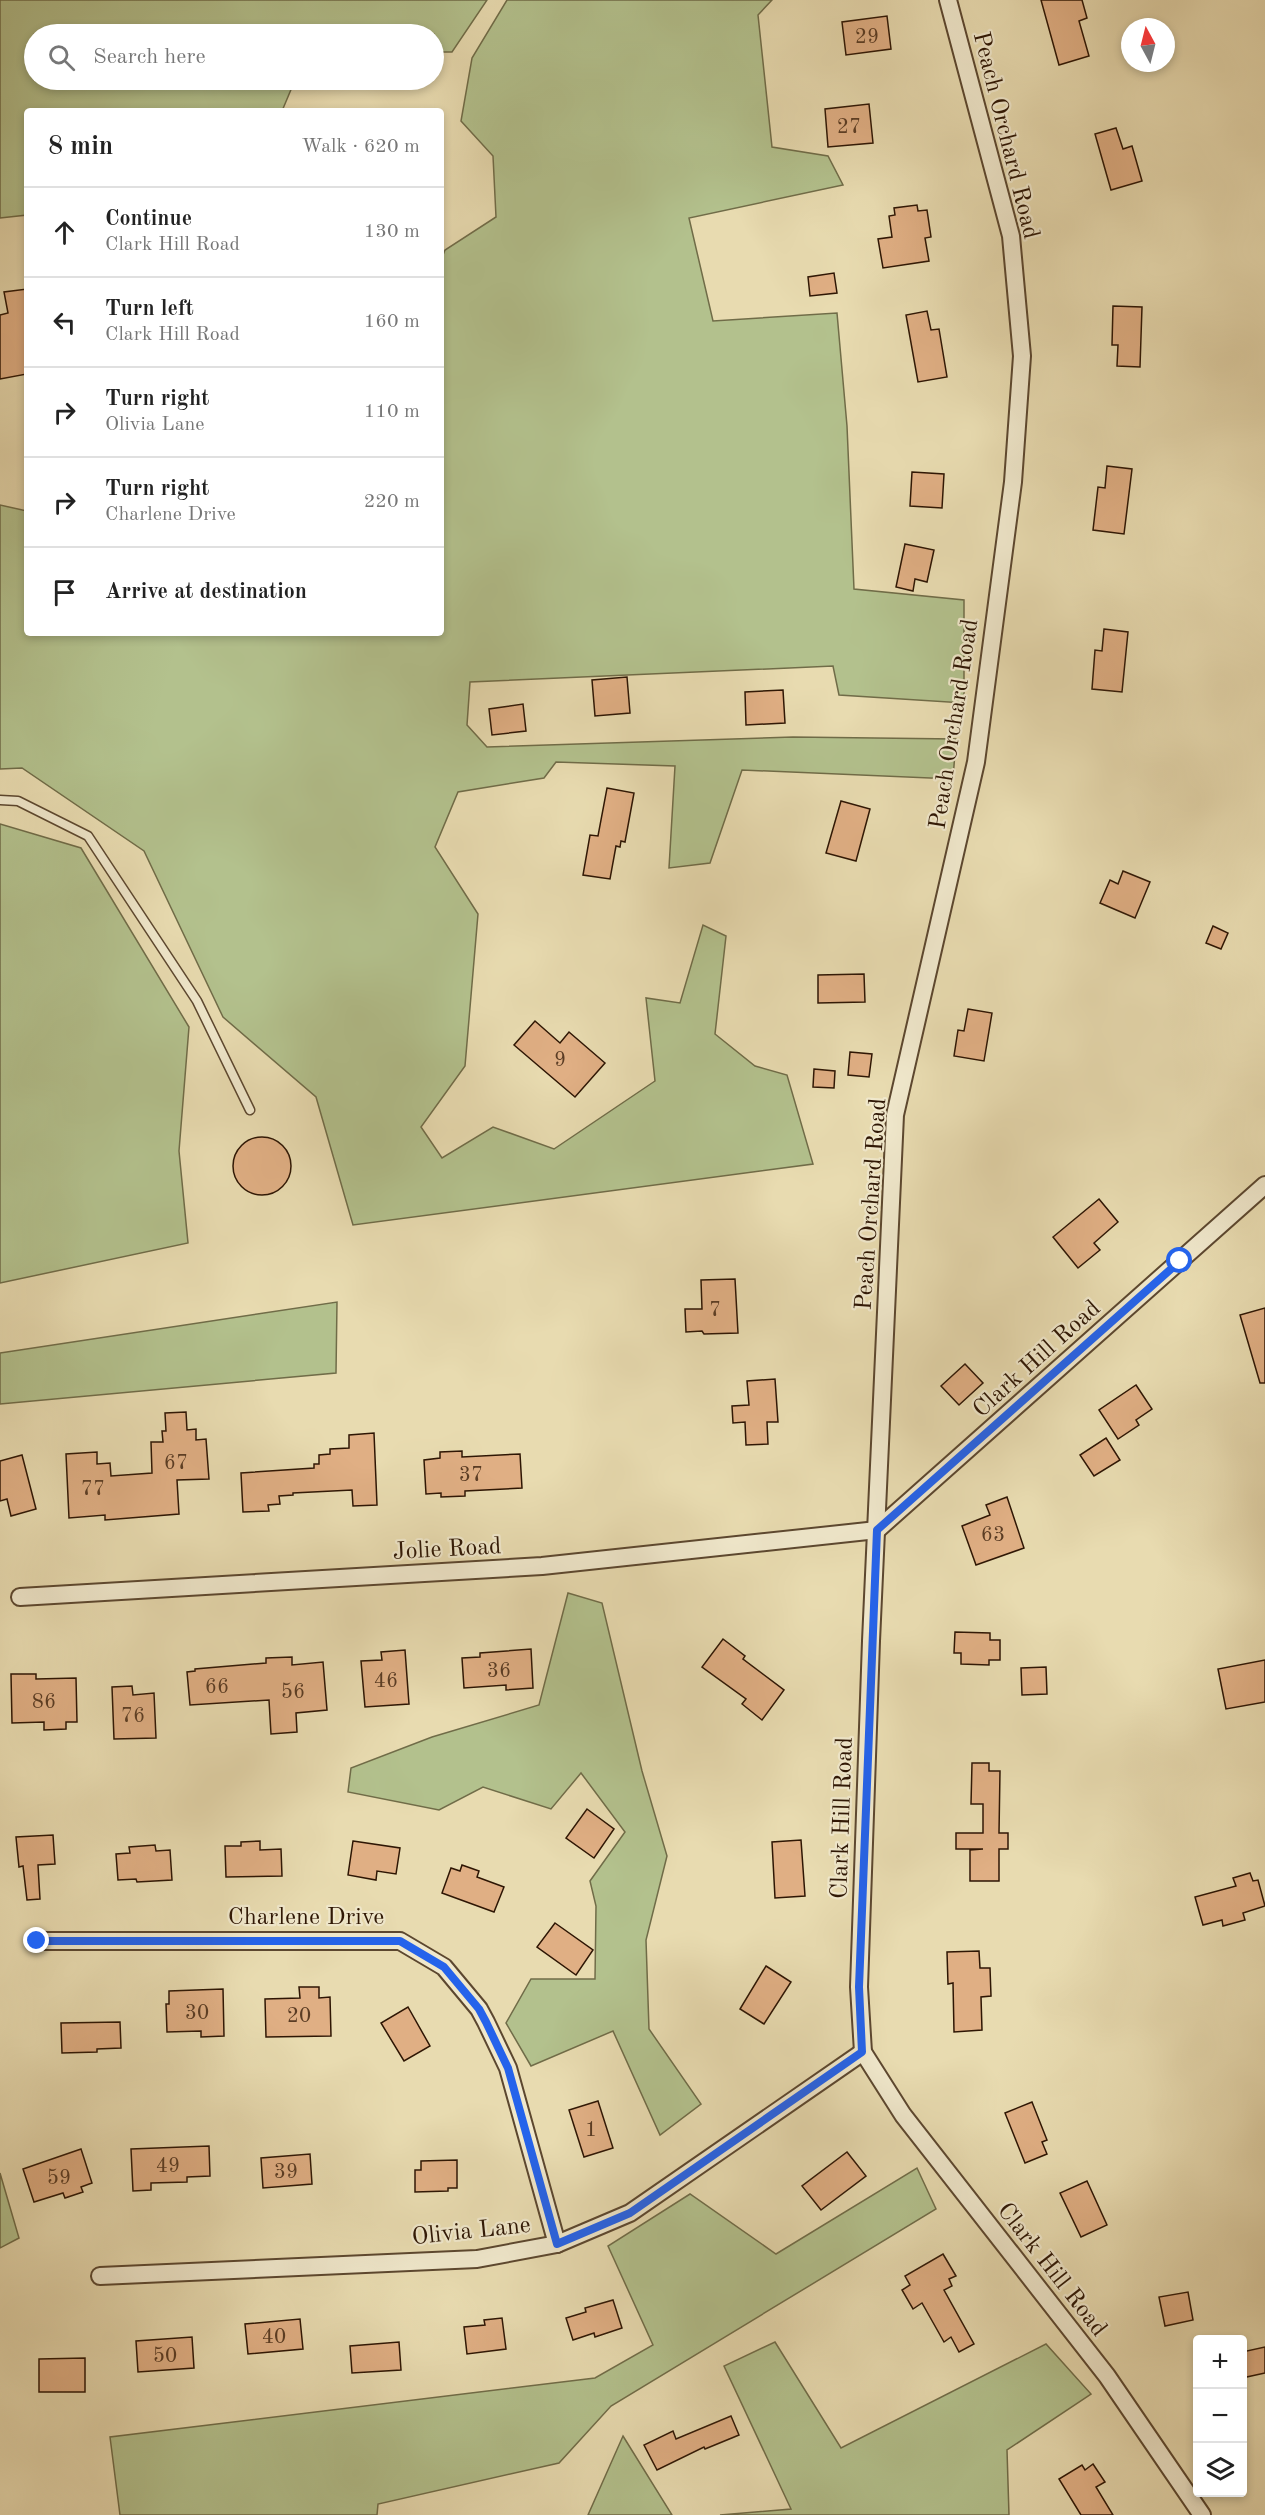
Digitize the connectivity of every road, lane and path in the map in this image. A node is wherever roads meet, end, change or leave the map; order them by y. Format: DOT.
graph roads {
  1 [pos="948,0"];
  2 [pos="0,800"];
  3 [pos="250,1110"];
  4 [pos="1265,1185"];
  5 [pos="877,1530"];
  6 [pos="20,1597"];
  7 [pos="37,1941"];
  8 [pos="862,2052"];
  9 [pos="557,2244"];
  10 [pos="100,2276"];
  11 [pos="1202,2515"];
  1 -- 5 [label="street, Peach Orchard Road"];
  2 -- 3 [label="lane"];
  4 -- 5 [label="street, Clark Hill Road"];
  5 -- 6 [label="street, Jolie Road"];
  5 -- 8 [label="street, Clark Hill Road"];
  7 -- 9 [label="street, Charlene Drive"];
  8 -- 9 [label="street, Olivia Lane"];
  8 -- 11 [label="street, Clark Hill Road"];
  9 -- 10 [label="street, Olivia Lane"];
}
